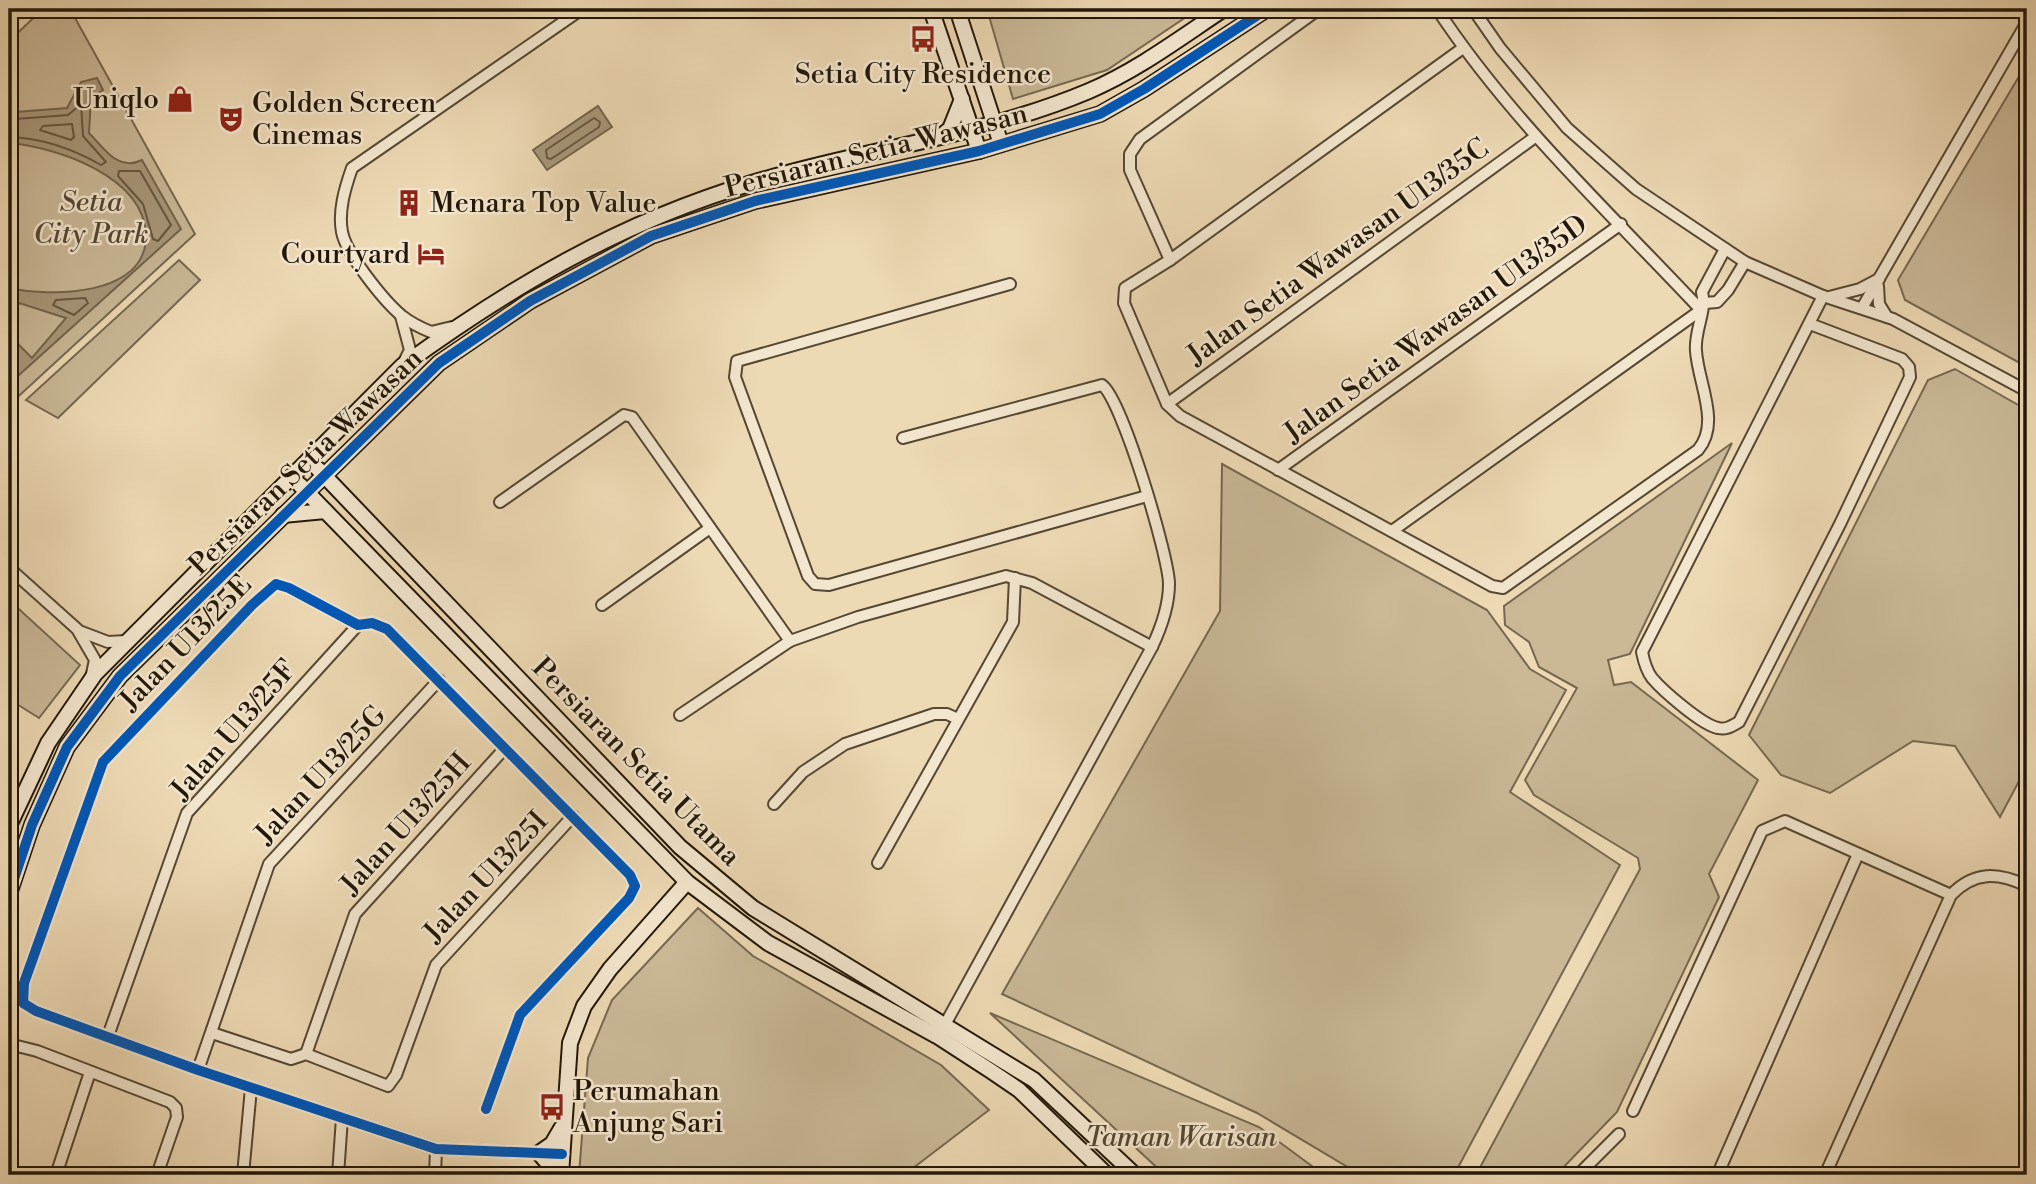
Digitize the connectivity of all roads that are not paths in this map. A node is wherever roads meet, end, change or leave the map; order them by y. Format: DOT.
graph roads {
  1 [pos="15,9"];
  2 [pos="582,9"];
  3 [pos="932,9"];
  4 [pos="957,9"];
  5 [pos="1224,9"];
  6 [pos="1267,9"];
  7 [pos="1319,9"];
  8 [pos="1437,9"];
  9 [pos="1473,9"];
  10 [pos="9,14"];
  11 [pos="2027,22"];
  12 [pos="1463,48"];
  13 [pos="985,95"];
  14 [pos="962,99"];
  15 [pos="1013,115"];
  16 [pos="994,122"];
  17 [pos="972,129"];
  18 [pos="1535,137"];
  19 [pos="936,140"];
  20 [pos="1001,144"];
  21 [pos="979,151"];
  22 [pos="1621,225"];
  23 [pos="1725,249"];
  24 [pos="1170,260"];
  25 [pos="1745,262"];
  26 [pos="1879,279"];
  27 [pos="1010,284"];
  28 [pos="1825,297"];
  29 [pos="1703,307"];
  30 [pos="1862,308"];
  31 [pos="401,316"];
  32 [pos="1887,317"];
  33 [pos="1810,324"];
  34 [pos="457,326"];
  35 [pos="402,366"];
  36 [pos="2027,391"];
  37 [pos="1167,404"];
  38 [pos="903,438"];
  39 [pos="344,454"];
  40 [pos="309,461"];
  41 [pos="1278,470"];
  42 [pos="323,475"];
  43 [pos="292,477"];
  44 [pos="339,491"];
  45 [pos="306,492"];
  46 [pos="1147,496"];
  47 [pos="500,502"];
  48 [pos="325,511"];
  49 [pos="283,515"];
  50 [pos="710,528"];
  51 [pos="1392,531"];
  52 [pos="9,568"];
  53 [pos="1015,578"];
  54 [pos="602,605"];
  55 [pos="358,625"];
  56 [pos="77,629"];
  57 [pos="126,641"];
  58 [pos="790,641"];
  59 [pos="1152,647"];
  60 [pos="439,680"];
  61 [pos="91,681"];
  62 [pos="680,715"];
  63 [pos="958,719"];
  64 [pos="505,748"];
  65 [pos="774,804"];
  66 [pos="573,816"];
  67 [pos="9,826"];
  68 [pos="680,847"];
  69 [pos="1858,854"];
  70 [pos="666,860"];
  71 [pos="878,863"];
  72 [pos="687,882"];
  73 [pos="2027,886"];
  74 [pos="727,889"];
  75 [pos="9,894"];
  76 [pos="1951,895"];
  77 [pos="671,900"];
  78 [pos="709,900"];
  79 [pos="941,1030"];
  80 [pos="212,1033"];
  81 [pos="107,1036"];
  82 [pos="9,1044"];
  83 [pos="306,1054"];
  84 [pos="198,1070"];
  85 [pos="90,1072"];
  86 [pos="251,1088"];
  87 [pos="486,1109"];
  88 [pos="1633,1111"];
  89 [pos="342,1118"];
  90 [pos="564,1122"];
  91 [pos="1619,1134"];
  92 [pos="436,1149"];
  93 [pos="539,1153"];
  94 [pos="562,1154"];
  95 [pos="1720,1169"];
  96 [pos="56,1175"];
  97 [pos="157,1175"];
  98 [pos="243,1175"];
  99 [pos="338,1175"];
  100 [pos="435,1175"];
  101 [pos="559,1175"];
  102 [pos="1107,1175"];
  103 [pos="1135,1175"];
  104 [pos="1578,1175"];
  105 [pos="1825,1175"];
  1 -- 10 [label="street"];
  2 -- 31 [label="street"];
  3 -- 14 [label="street"];
  4 -- 13 [label="street"];
  5 -- 15 [label="street, Persiaran Setia Wawasan"];
  6 -- 20 [label="street, Persiaran Setia Wawasan"];
  7 -- 24 [label="street"];
  8 -- 12 [label="street"];
  9 -- 23 [label="street"];
  11 -- 26 [label="street"];
  12 -- 18 [label="street"];
  12 -- 24 [label="street"];
  13 -- 15 [label="street"];
  13 -- 16 [label="street"];
  14 -- 17 [label="street"];
  14 -- 19 [label="street"];
  15 -- 16 [label="street, Persiaran Setia Wawasan"];
  16 -- 17 [label="street, Persiaran Setia Wawasan"];
  16 -- 20 [label="street"];
  17 -- 19 [label="street, Persiaran Setia Wawasan"];
  17 -- 21 [label="street"];
  18 -- 22 [label="street"];
  18 -- 37 [label="street, Jalan Setia Wawasan U13/35C"];
  19 -- 34 [label="street, Persiaran Setia Wawasan"];
  20 -- 21 [label="street, Persiaran Setia Wawasan"];
  21 -- 39 [label="street, Persiaran Setia Wawasan"];
  22 -- 29 [label="street"];
  22 -- 41 [label="street, Jalan Setia Wawasan U13/35D"];
  23 -- 25 [label="street"];
  23 -- 29 [label="street"];
  24 -- 37 [label="street"];
  25 -- 28 [label="street"];
  25 -- 29 [label="street"];
  26 -- 28 [label="street"];
  26 -- 30 [label="street"];
  26 -- 32 [label="street"];
  27 -- 46 [label="street"];
  28 -- 30 [label="street"];
  28 -- 33 [label="street"];
  29 -- 51 [label="street"];
  29 -- 51 [label="street"];
  30 -- 32 [label="street"];
  31 -- 34 [label="street"];
  31 -- 35 [label="street"];
  32 -- 36 [label="street"];
  33 -- 33 [label="street"];
  34 -- 35 [label="street, Persiaran Setia Wawasan"];
  35 -- 40 [label="street, Persiaran Setia Wawasan"];
  37 -- 41 [label="street"];
  38 -- 46 [label="street"];
  39 -- 42 [label="street, Persiaran Setia Wawasan"];
  39 -- 44 [label="street"];
  40 -- 42 [label="street, Persiaran Setia Utama"];
  40 -- 43 [label="street, Persiaran Setia Wawasan"];
  41 -- 51 [label="street"];
  42 -- 44 [label="street, Persiaran Setia Utama"];
  42 -- 45 [label="street, Persiaran Setia Wawasan"];
  43 -- 45 [label="street, Persiaran Setia Utama"];
  43 -- 57 [label="street, Persiaran Setia Wawasan"];
  44 -- 68 [label="street, Persiaran Setia Utama"];
  45 -- 48 [label="street, Persiaran Setia Utama"];
  45 -- 49 [label="street, Persiaran Setia Wawasan"];
  46 -- 59 [label="street"];
  47 -- 50 [label="street"];
  48 -- 49 [label="street"];
  48 -- 70 [label="street, Persiaran Setia Utama"];
  49 -- 75 [label="street, Persiaran Setia Wawasan"];
  50 -- 54 [label="street"];
  50 -- 58 [label="street"];
  52 -- 56 [label="street"];
  53 -- 58 [label="street"];
  53 -- 59 [label="street"];
  53 -- 63 [label="street"];
  55 -- 60 [label="street"];
  55 -- 81 [label="street, Jalan U13/25F"];
  55 -- 81 [label="street, Jalan U13/25E"];
  56 -- 57 [label="street"];
  56 -- 61 [label="street"];
  57 -- 61 [label="street, Persiaran Setia Wawasan"];
  58 -- 62 [label="street"];
  59 -- 79 [label="street"];
  60 -- 64 [label="street"];
  60 -- 80 [label="street, Jalan U13/25G"];
  61 -- 67 [label="street, Persiaran Setia Wawasan"];
  63 -- 65 [label="street"];
  63 -- 71 [label="street"];
  64 -- 66 [label="street"];
  64 -- 83 [label="street, Jalan U13/25H"];
  66 -- 83 [label="street, Jalan U13/25I"];
  66 -- 87 [label="street"];
  68 -- 72 [label="street"];
  68 -- 74 [label="street, Persiaran Setia Utama"];
  69 -- 76 [label="street"];
  69 -- 88 [label="street"];
  69 -- 95 [label="street"];
  70 -- 72 [label="street, Persiaran Setia Utama"];
  70 -- 77 [label="street"];
  72 -- 74 [label="street"];
  72 -- 77 [label="street"];
  72 -- 78 [label="street, Persiaran Setia Utama"];
  73 -- 76 [label="street"];
  74 -- 79 [label="street, Persiaran Setia Utama"];
  76 -- 105 [label="street"];
  77 -- 78 [label="street"];
  77 -- 90 [label="street"];
  78 -- 79 [label="street, Persiaran Setia Utama"];
  79 -- 102 [label="street, Persiaran Setia Utama"];
  79 -- 103 [label="street, Persiaran Setia Utama"];
  80 -- 83 [label="street"];
  80 -- 84 [label="street, Jalan U13/25G"];
  81 -- 84 [label="street"];
  82 -- 85 [label="street"];
  84 -- 86 [label="street"];
  85 -- 96 [label="street"];
  85 -- 97 [label="street"];
  86 -- 89 [label="street"];
  86 -- 98 [label="street"];
  89 -- 92 [label="street"];
  89 -- 99 [label="street"];
  90 -- 93 [label="street"];
  90 -- 94 [label="street"];
  91 -- 104 [label="street"];
  92 -- 93 [label="street"];
  92 -- 100 [label="street"];
  93 -- 94 [label="street"];
  93 -- 101 [label="street"];
  94 -- 101 [label="street"];
}
